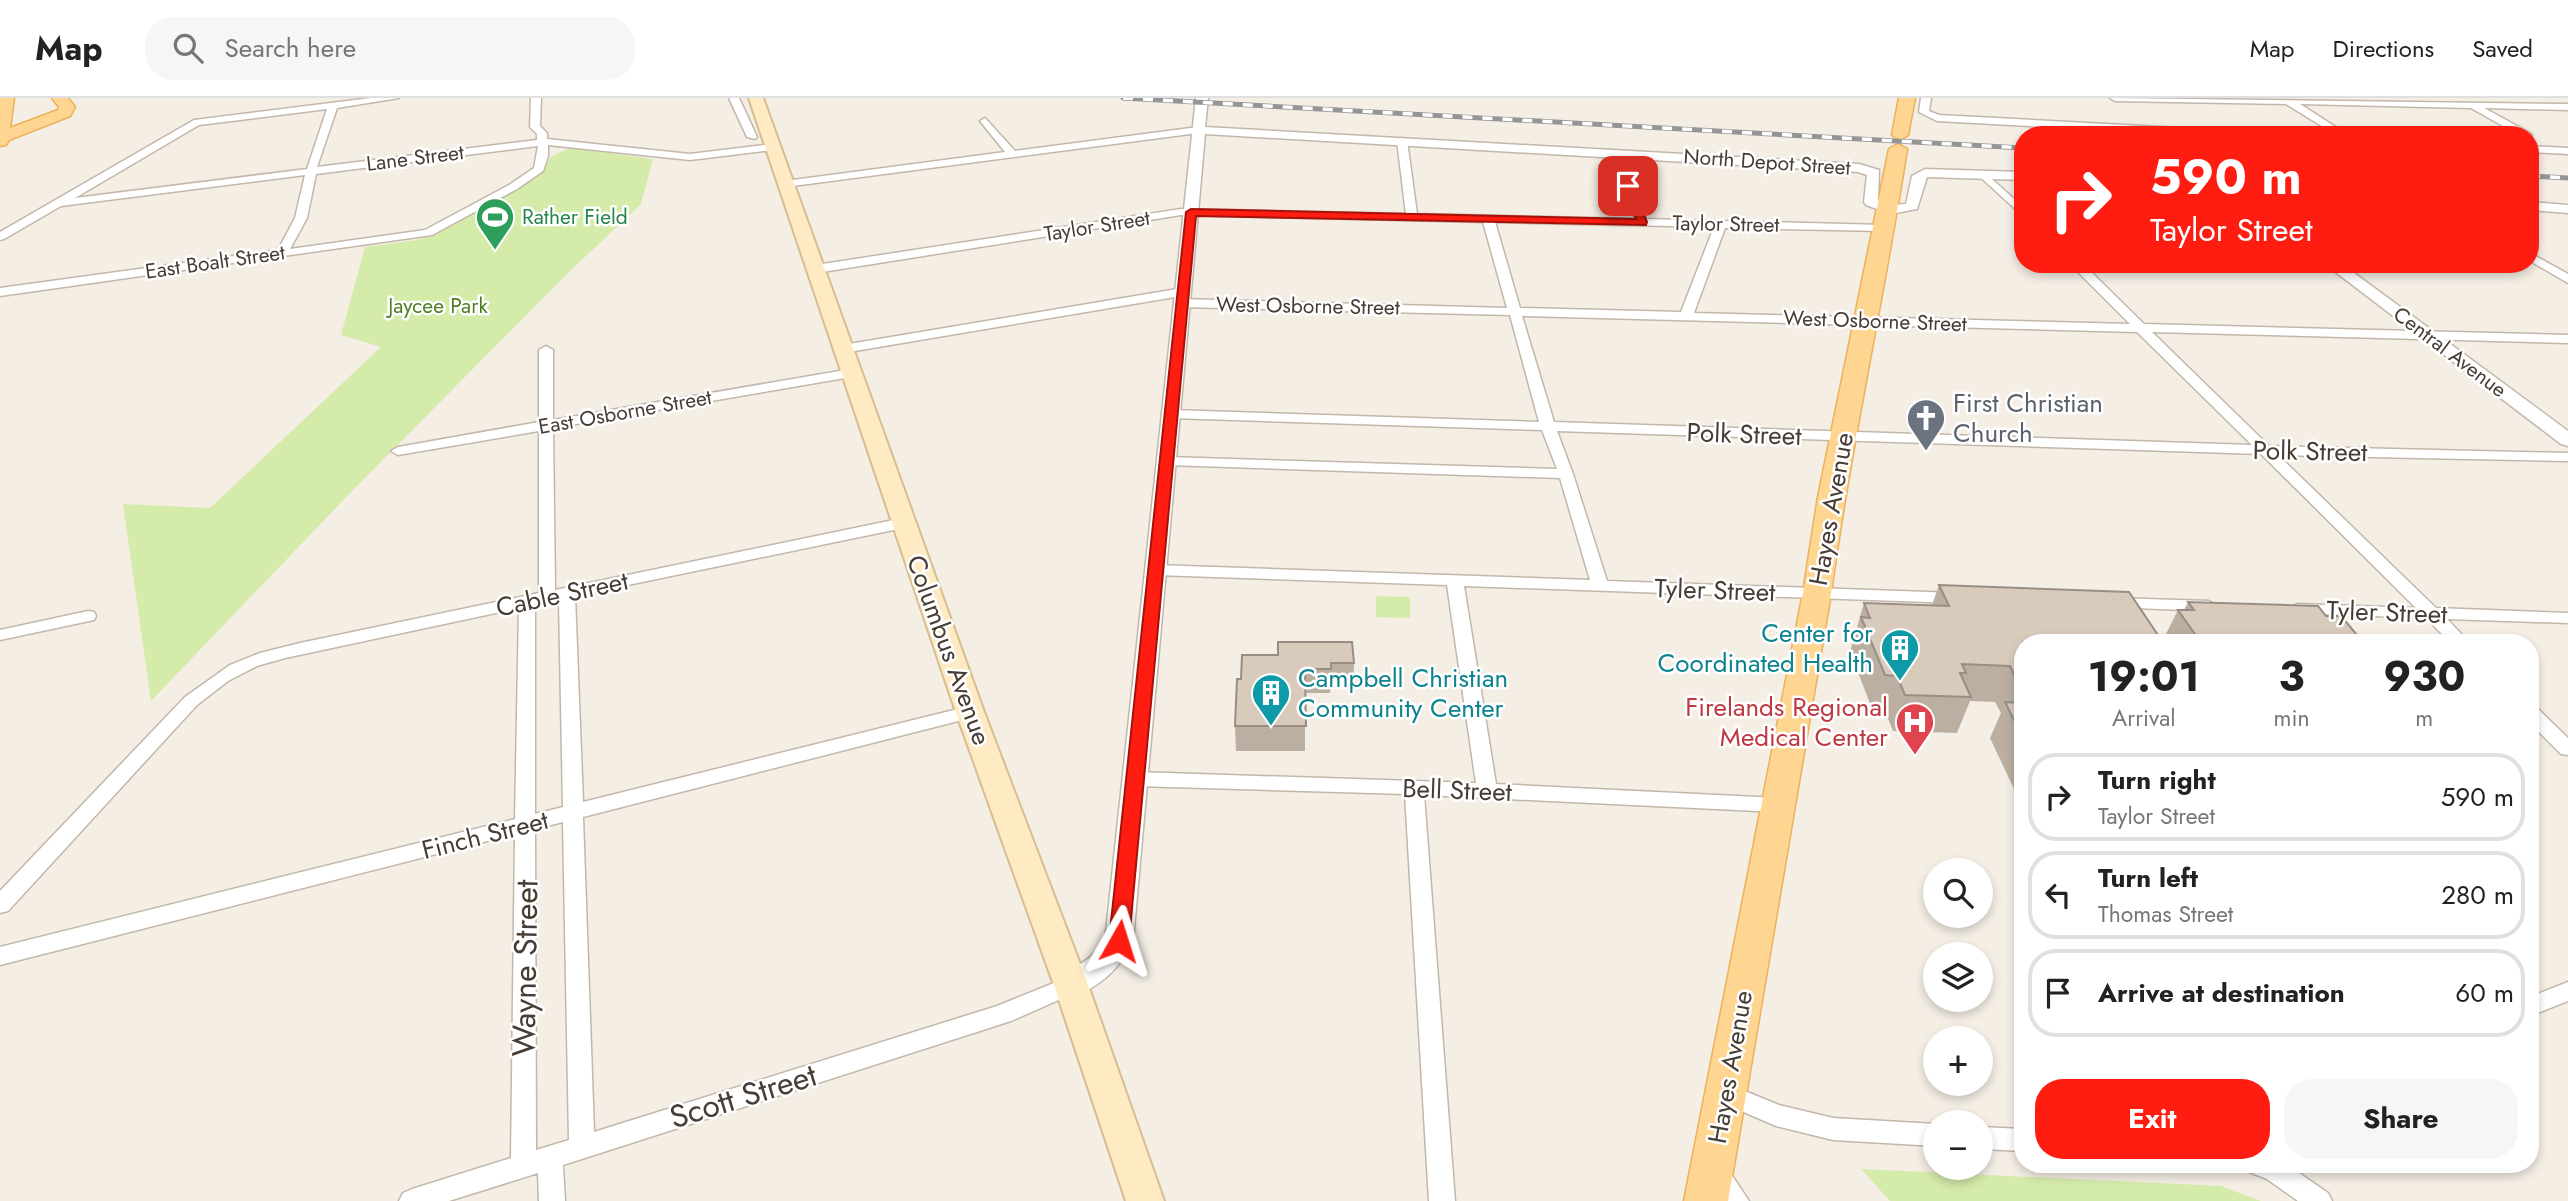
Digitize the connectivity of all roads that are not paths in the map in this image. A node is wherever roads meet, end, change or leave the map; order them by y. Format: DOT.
graph roads {
  1 [pos="6,98"];
  2 [pos="60,98"];
  3 [pos="394,98"];
  4 [pos="536,98"];
  5 [pos="734,98"];
  6 [pos="756,98"];
  7 [pos="1202,98"];
  8 [pos="1907,98"];
  9 [pos="1926,98"];
  10 [pos="2455,98"];
  11 [pos="2117,101"];
  12 [pos="2289,102"];
  13 [pos="333,105"];
  14 [pos="2472,105"];
  15 [pos="2568,107"];
  16 [pos="2133,114"];
  17 [pos="4,118"];
  18 [pos="40,121"];
  19 [pos="985,121"];
  20 [pos="2082,126"];
  21 [pos="2150,126"];
  22 [pos="2328,126"];
  23 [pos="2511,126"];
  24 [pos="1198,130"];
  25 [pos="751,137"];
  26 [pos="0,139"];
  27 [pos="2539,140"];
  28 [pos="1402,141"];
  29 [pos="544,142"];
  30 [pos="773,147"];
  31 [pos="2539,150"];
  32 [pos="2563,151"];
  33 [pos="1011,153"];
  34 [pos="1613,153"];
  35 [pos="311,171"];
  36 [pos="1983,174"];
  37 [pos="2014,176"];
  38 [pos="785,184"];
  39 [pos="2010,200"];
  40 [pos="2014,200"];
  41 [pos="58,202"];
  42 [pos="2014,204"];
  43 [pos="2539,207"];
  44 [pos="2568,209"];
  45 [pos="1191,212"];
  46 [pos="1412,216"];
  47 [pos="1488,219"];
  48 [pos="1886,219"];
  49 [pos="1642,222"];
  50 [pos="1721,224"];
  51 [pos="0,237"];
  52 [pos="282,253"];
  53 [pos="2539,261"];
  54 [pos="816,269"];
  55 [pos="2085,273"];
  56 [pos="2344,273"];
  57 [pos="2568,279"];
  58 [pos="0,292"];
  59 [pos="1182,297"];
  60 [pos="1515,310"];
  61 [pos="1686,316"];
  62 [pos="1867,321"];
  63 [pos="2141,328"];
  64 [pos="2427,335"];
  65 [pos="2568,339"];
  66 [pos="546,350"];
  67 [pos="847,361"];
  68 [pos="1171,414"];
  69 [pos="547,425"];
  70 [pos="1548,427"];
  71 [pos="1843,437"];
  72 [pos="2568,440"];
  73 [pos="2262,450"];
  74 [pos="398,451"];
  75 [pos="2568,457"];
  76 [pos="1167,461"];
  77 [pos="1566,474"];
  78 [pos="903,523"];
  79 [pos="1156,570"];
  80 [pos="1455,582"];
  81 [pos="1600,586"];
  82 [pos="1817,593"];
  83 [pos="547,598"];
  84 [pos="1970,598"];
  85 [pos="2095,603"];
  86 [pos="2227,607"];
  87 [pos="2274,608"];
  88 [pos="2429,613"];
  89 [pos="88,616"];
  90 [pos="2568,618"];
  91 [pos="2451,634"];
  92 [pos="0,635"];
  93 [pos="970,712"];
  94 [pos="2539,721"];
  95 [pos="2568,749"];
  96 [pos="1136,779"];
  97 [pos="1414,789"];
  98 [pos="1487,790"];
  99 [pos="1778,805"];
  100 [pos="573,812"];
  101 [pos="527,823"];
  102 [pos="0,905"];
  103 [pos="0,956"];
  104 [pos="1071,985"];
  105 [pos="2568,991"];
  106 [pos="2539,1003"];
  107 [pos="1724,1092"];
  108 [pos="1923,1134"];
  109 [pos="1993,1139"];
  110 [pos="2014,1140"];
  111 [pos="582,1147"];
  112 [pos="551,1157"];
  113 [pos="523,1166"];
  114 [pos="1712,1167"];
  115 [pos="2279,1173"];
  116 [pos="412,1201"];
  117 [pos="552,1201"];
  118 [pos="1145,1201"];
  119 [pos="1442,1201"];
  120 [pos="1706,1201"];
  121 [pos="1736,1201"];
  122 [pos="2319,1201"];
  1 -- 17 [label="main road"];
  2 -- 18 [label="main road"];
  3 -- 13 [label="street"];
  4 -- 29 [label="street"];
  5 -- 25 [label="street"];
  6 -- 30 [label="main road, Columbus Avenue"];
  7 -- 24 [label="street"];
  8 -- 48 [label="main road, Hayes Avenue"];
  9 -- 20 [label="street"];
  10 -- 14 [label="street"];
  11 -- 12 [label="street"];
  12 -- 14 [label="street"];
  12 -- 22 [label="street"];
  13 -- 35 [label="street"];
  13 -- 41 [label="street"];
  14 -- 15 [label="street"];
  14 -- 23 [label="street"];
  16 -- 21 [label="street"];
  17 -- 18 [label="main road"];
  17 -- 26 [label="main road"];
  18 -- 26 [label="main road"];
  19 -- 33 [label="street"];
  24 -- 28 [label="street, North Depot Street"];
  24 -- 33 [label="street"];
  24 -- 45 [label="street"];
  27 -- 32 [label="street"];
  28 -- 34 [label="street, North Depot Street"];
  28 -- 46 [label="street"];
  29 -- 30 [label="street, Lane Street"];
  29 -- 35 [label="street, Lane Street"];
  29 -- 52 [label="street, East Boalt Street"];
  30 -- 38 [label="main road, Columbus Avenue"];
  31 -- 32 [label="street"];
  33 -- 38 [label="street"];
  34 -- 48 [label="street, North Depot Street"];
  34 -- 49 [label="street"];
  35 -- 41 [label="street, Lane Street"];
  35 -- 52 [label="street"];
  36 -- 37 [label="street"];
  36 -- 39 [label="street"];
  36 -- 48 [label="street"];
  38 -- 54 [label="main road, Columbus Avenue"];
  39 -- 40 [label="street"];
  39 -- 42 [label="street"];
  41 -- 51 [label="street"];
  43 -- 44 [label="street"];
  45 -- 46 [label="street, Taylor Street"];
  45 -- 54 [label="street, Taylor Street"];
  45 -- 59 [label="street"];
  46 -- 47 [label="street, Taylor Street"];
  47 -- 49 [label="street, Taylor Street"];
  47 -- 60 [label="street"];
  48 -- 50 [label="street, Taylor Street"];
  48 -- 62 [label="main road, Hayes Avenue"];
  49 -- 50 [label="street, Taylor Street"];
  50 -- 61 [label="street"];
  52 -- 58 [label="street, East Boalt Street"];
  53 -- 57 [label="street"];
  54 -- 67 [label="main road, Columbus Avenue"];
  55 -- 63 [label="street"];
  56 -- 64 [label="street, Central Avenue"];
  59 -- 60 [label="street, West Osborne Street"];
  59 -- 67 [label="street, West Osborne Street"];
  59 -- 68 [label="street"];
  60 -- 61 [label="street, West Osborne Street"];
  60 -- 70 [label="street"];
  61 -- 62 [label="street, West Osborne Street"];
  62 -- 63 [label="street, West Osborne Street"];
  62 -- 71 [label="main road, Hayes Avenue"];
  63 -- 64 [label="street, West Osborne Street"];
  63 -- 73 [label="street"];
  64 -- 65 [label="street, West Osborne Street"];
  64 -- 72 [label="street, Central Avenue"];
  66 -- 69 [label="street, Wayne Street"];
  67 -- 69 [label="street, East Osborne Street"];
  67 -- 78 [label="main road, Columbus Avenue"];
  68 -- 70 [label="street, Polk Street"];
  68 -- 76 [label="street"];
  69 -- 74 [label="street, East Osborne Street"];
  69 -- 83 [label="street, Wayne Street"];
  70 -- 71 [label="street, Polk Street"];
  70 -- 77 [label="street"];
  71 -- 73 [label="street, Polk Street"];
  71 -- 82 [label="main road, Hayes Avenue"];
  73 -- 75 [label="street, Polk Street"];
  73 -- 88 [label="street"];
  76 -- 77 [label="street"];
  76 -- 79 [label="street"];
  77 -- 81 [label="street"];
  78 -- 83 [label="street, Cable Street"];
  78 -- 93 [label="main road, Columbus Avenue"];
  79 -- 80 [label="street, Tyler Street"];
  79 -- 96 [label="street"];
  80 -- 81 [label="street, Tyler Street"];
  80 -- 98 [label="street"];
  81 -- 82 [label="street, Tyler Street"];
  82 -- 84 [label="street, Tyler Street"];
  82 -- 99 [label="main road, Hayes Avenue"];
  83 -- 100 [label="street, Wayne Street"];
  83 -- 101 [label="street, Wayne Street"];
  83 -- 102 [label="street, Cable Street"];
  85 -- 86 [label="street"];
  87 -- 88 [label="street, Tyler Street"];
  88 -- 90 [label="street, Tyler Street"];
  88 -- 91 [label="street"];
  89 -- 92 [label="street"];
  93 -- 100 [label="street, Finch Street"];
  93 -- 104 [label="main road, Columbus Avenue"];
  94 -- 95 [label="street"];
  96 -- 97 [label="street, Bell Street"];
  96 -- 104 [label="street"];
  97 -- 98 [label="street, Bell Street"];
  97 -- 119 [label="street"];
  98 -- 99 [label="street, Bell Street"];
  99 -- 107 [label="main road, Hayes Avenue"];
  100 -- 101 [label="street, Finch Street"];
  100 -- 111 [label="street, Wayne Street"];
  101 -- 103 [label="street, Finch Street"];
  101 -- 113 [label="street, Wayne Street"];
  104 -- 111 [label="street, Scott Street"];
  104 -- 118 [label="main road, Columbus Avenue"];
  105 -- 106 [label="street"];
  107 -- 108 [label="street"];
  107 -- 114 [label="main road, Hayes Avenue"];
  109 -- 110 [label="street"];
  111 -- 112 [label="street, Scott Street"];
  112 -- 113 [label="street, Scott Street"];
  112 -- 117 [label="street"];
  113 -- 116 [label="street, Scott Street"];
  114 -- 120 [label="main road, Hayes Avenue"];
  114 -- 121 [label="street"];
  115 -- 122 [label="street"];
}
